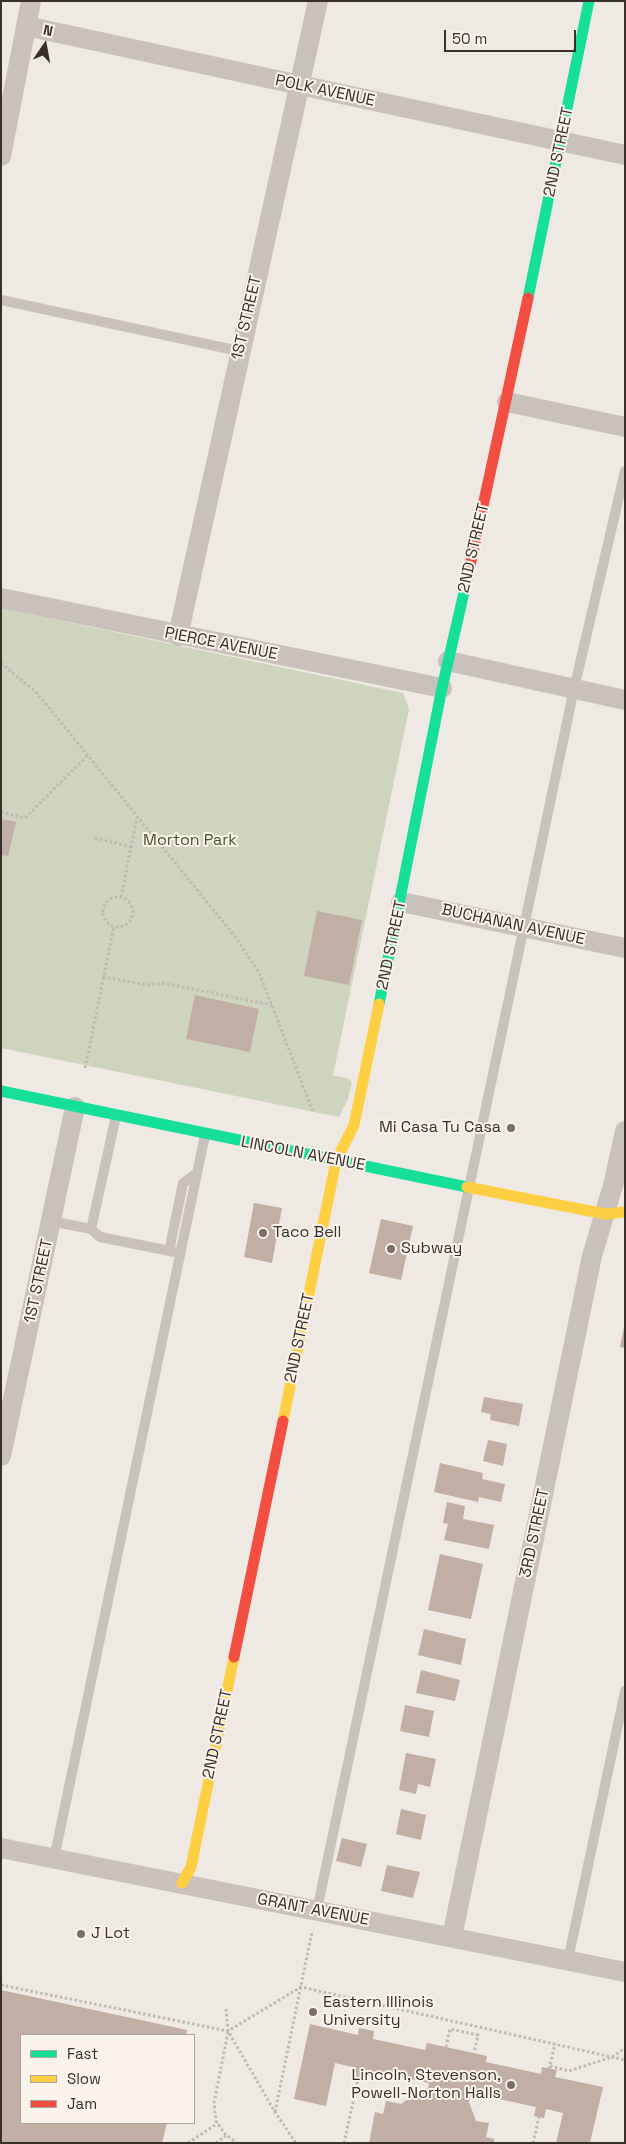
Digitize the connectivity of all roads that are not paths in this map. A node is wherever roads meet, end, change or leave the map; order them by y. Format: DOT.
graph roads {
  1 [pos="31,1"];
  2 [pos="318,1"];
  3 [pos="589,1"];
  4 [pos="26,26"];
  5 [pos="300,86"];
  6 [pos="561,141"];
  7 [pos="625,155"];
  8 [pos="1,156"];
  9 [pos="1,300"];
  10 [pos="239,351"];
  11 [pos="507,402"];
  12 [pos="625,427"];
  13 [pos="625,471"];
  14 [pos="1,598"];
  15 [pos="178,636"];
  16 [pos="448,662"];
  17 [pos="442,688"];
  18 [pos="574,689"];
  19 [pos="625,700"];
  20 [pos="401,902"];
  21 [pos="525,928"];
  22 [pos="625,948"];
  23 [pos="1,1091"];
  24 [pos="76,1107"];
  25 [pos="117,1115"];
  26 [pos="625,1131"];
  27 [pos="205,1134"];
  28 [pos="336,1161"];
  29 [pos="197,1173"];
  30 [pos="469,1187"];
  31 [pos="616,1217"];
  32 [pos="51,1221"];
  33 [pos="92,1229"];
  34 [pos="169,1251"];
  35 [pos="180,1253"];
  36 [pos="1,1456"];
  37 [pos="625,1690"];
  38 [pos="1,1848"];
  39 [pos="54,1859"];
  40 [pos="182,1883"];
  41 [pos="317,1910"];
  42 [pos="452,1937"];
  43 [pos="568,1960"];
  44 [pos="625,1972"];
  1 -- 4 [label="street"];
  2 -- 5 [label="street, 1ST STREET"];
  3 -- 6 [label="street, 2ND STREET"];
  4 -- 5 [label="street, POLK AVENUE"];
  4 -- 8 [label="street"];
  5 -- 6 [label="street, POLK AVENUE"];
  5 -- 10 [label="street, 1ST STREET"];
  6 -- 7 [label="street, POLK AVENUE"];
  6 -- 11 [label="street, 2ND STREET"];
  9 -- 10 [label="lane"];
  10 -- 15 [label="street, 1ST STREET"];
  11 -- 12 [label="street"];
  11 -- 16 [label="street, 2ND STREET"];
  13 -- 18 [label="lane"];
  14 -- 15 [label="street, PIERCE AVENUE"];
  15 -- 17 [label="street, PIERCE AVENUE"];
  16 -- 17 [label="street, 2ND STREET"];
  16 -- 18 [label="street"];
  17 -- 20 [label="street, 2ND STREET"];
  18 -- 19 [label="street"];
  18 -- 21 [label="lane"];
  20 -- 21 [label="street, BUCHANAN AVENUE"];
  20 -- 28 [label="street, 2ND STREET"];
  21 -- 22 [label="street, BUCHANAN AVENUE"];
  21 -- 30 [label="lane"];
  23 -- 24 [label="street, LINCOLN AVENUE"];
  24 -- 25 [label="street, LINCOLN AVENUE"];
  24 -- 32 [label="street, 1ST STREET"];
  25 -- 27 [label="street, LINCOLN AVENUE"];
  25 -- 33 [label="lane"];
  26 -- 31 [label="street, 3RD STREET"];
  27 -- 28 [label="street, LINCOLN AVENUE"];
  27 -- 29 [label="lane"];
  28 -- 30 [label="street, LINCOLN AVENUE"];
  28 -- 40 [label="street, 2ND STREET"];
  29 -- 34 [label="lane"];
  29 -- 35 [label="lane"];
  30 -- 31 [label="street, LINCOLN AVENUE"];
  30 -- 41 [label="lane"];
  31 -- 42 [label="street, 3RD STREET"];
  32 -- 33 [label="lane"];
  32 -- 36 [label="street, 1ST STREET"];
  33 -- 34 [label="lane"];
  34 -- 35 [label="lane"];
  35 -- 39 [label="lane"];
  37 -- 43 [label="lane"];
  38 -- 39 [label="street, GRANT AVENUE"];
  39 -- 40 [label="street, GRANT AVENUE"];
  40 -- 41 [label="street, GRANT AVENUE"];
  41 -- 42 [label="street, GRANT AVENUE"];
  42 -- 43 [label="street, GRANT AVENUE"];
  43 -- 44 [label="street, GRANT AVENUE"];
}
